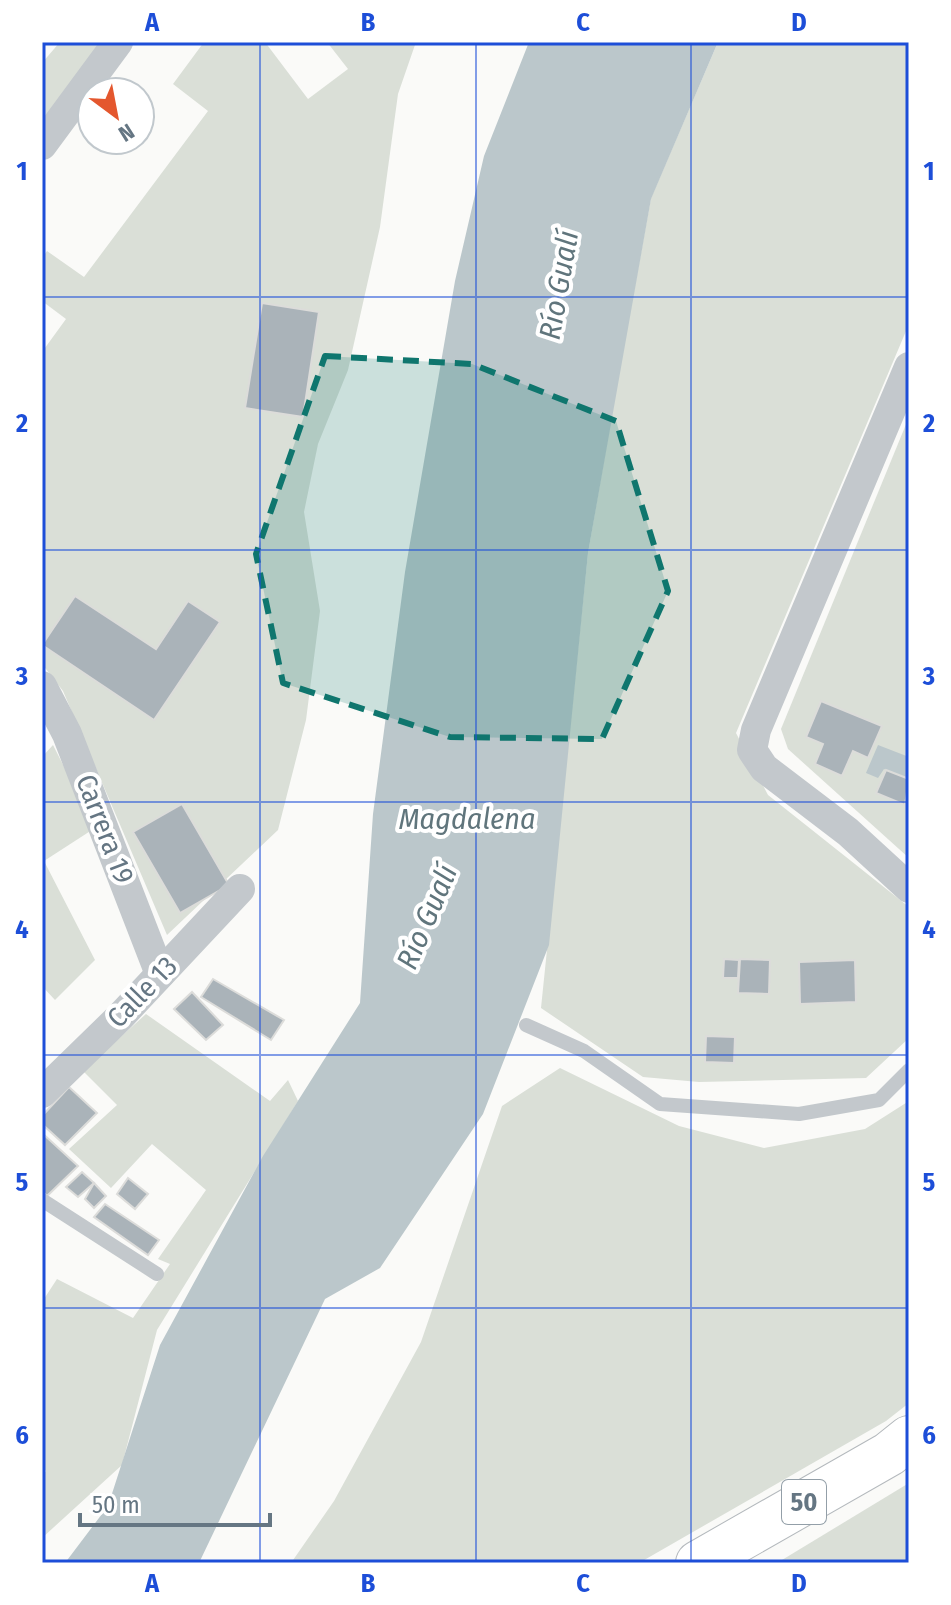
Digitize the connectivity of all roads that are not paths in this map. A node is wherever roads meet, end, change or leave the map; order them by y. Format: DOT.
graph roads {
  1 [pos="118,42"];
  2 [pos="42,145"];
  3 [pos="909,367"];
  4 [pos="42,686"];
  5 [pos="909,888"];
  6 [pos="240,889"];
  7 [pos="160,974"];
  8 [pos="526,1025"];
  9 [pos="909,1070"];
  10 [pos="42,1093"];
  11 [pos="42,1200"];
  12 [pos="157,1274"];
  13 [pos="909,1438"];
  14 [pos="698,1563"];
  1 -- 2 [label="street"];
  3 -- 5 [label="street"];
  4 -- 7 [label="street, Carrera 19"];
  6 -- 7 [label="street, Calle 13"];
  7 -- 10 [label="street, Calle 13"];
  8 -- 9 [label="lane"];
  11 -- 12 [label="lane"];
  13 -- 14 [label="highway, 50"];
}
